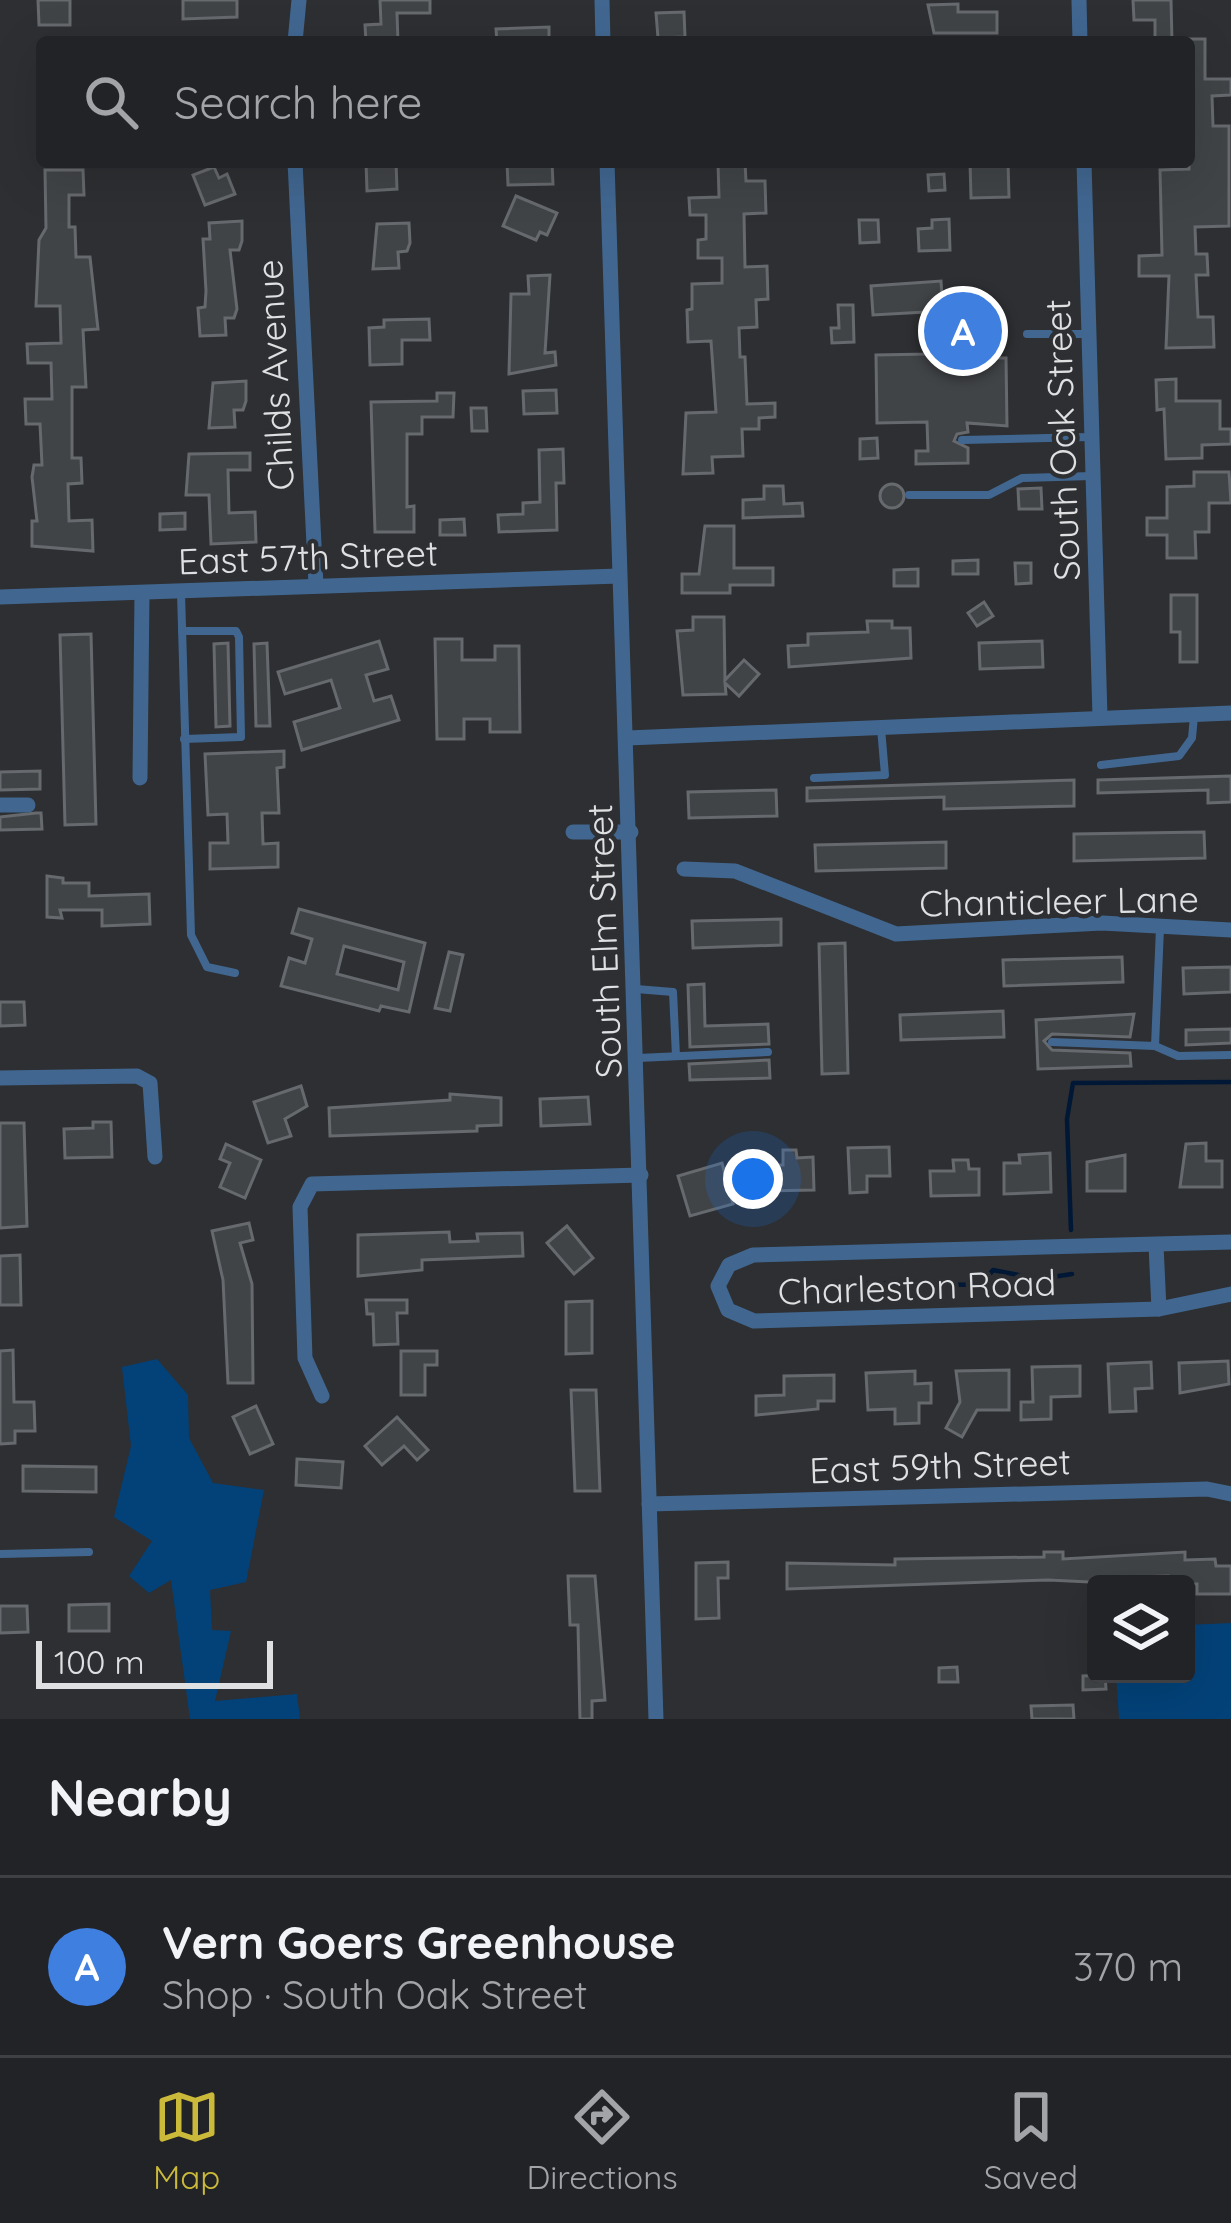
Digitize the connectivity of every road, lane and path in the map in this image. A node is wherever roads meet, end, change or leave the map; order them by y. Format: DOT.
graph roads {
  1 [pos="299,0"];
  2 [pos="602,0"];
  3 [pos="1079,0"];
  4 [pos="296,36"];
  5 [pos="603,36"];
  6 [pos="1080,36"];
  7 [pos="295,168"];
  8 [pos="607,168"];
  9 [pos="1084,168"];
  10 [pos="1027,334"];
  11 [pos="1089,334"];
  12 [pos="1092,437"];
  13 [pos="962,440"];
  14 [pos="1093,476"];
  15 [pos="909,495"];
  16 [pos="619,575"];
  17 [pos="316,585"];
  18 [pos="181,592"];
  19 [pos="142,593"];
  20 [pos="0,597"];
  21 [pos="182,631"];
  22 [pos="1231,713"];
  23 [pos="1194,714"];
  24 [pos="1100,717"];
  25 [pos="881,726"];
  26 [pos="628,738"];
  27 [pos="184,739"];
  28 [pos="1101,765"];
  29 [pos="140,778"];
  30 [pos="814,778"];
  31 [pos="0,805"];
  32 [pos="28,805"];
  33 [pos="573,832"];
  34 [pos="631,832"];
  35 [pos="683,869"];
  36 [pos="1160,926"];
  37 [pos="1231,930"];
  38 [pos="235,974"];
  39 [pos="636,989"];
  40 [pos="1052,1042"];
  41 [pos="1155,1046"];
  42 [pos="768,1052"];
  43 [pos="1231,1054"];
  44 [pos="676,1056"];
  45 [pos="638,1058"];
  46 [pos="0,1078"];
  47 [pos="155,1157"];
  48 [pos="641,1175"];
  49 [pos="1231,1242"];
  50 [pos="1156,1245"];
  51 [pos="1231,1294"];
  52 [pos="1159,1309"];
  53 [pos="322,1396"];
  54 [pos="1231,1494"];
  55 [pos="650,1504"];
  56 [pos="89,1552"];
  57 [pos="0,1554"];
  58 [pos="656,1719"];
  1 -- 4 [label="street"];
  2 -- 5 [label="street"];
  3 -- 6 [label="street"];
  7 -- 17 [label="street, Childs Avenue"];
  8 -- 16 [label="street, South Elm Street"];
  9 -- 11 [label="street, South Oak Street"];
  10 -- 11 [label="lane"];
  11 -- 12 [label="street, South Oak Street"];
  12 -- 13 [label="lane"];
  12 -- 14 [label="street, South Oak Street"];
  14 -- 15 [label="lane"];
  14 -- 24 [label="street, South Oak Street"];
  16 -- 17 [label="street, East 57th Street"];
  16 -- 26 [label="street, South Elm Street"];
  17 -- 18 [label="street, East 57th Street"];
  18 -- 19 [label="street, East 57th Street"];
  18 -- 21 [label="lane"];
  19 -- 20 [label="street, East 57th Street"];
  19 -- 29 [label="street"];
  21 -- 27 [label="lane"];
  21 -- 27 [label="lane"];
  22 -- 23 [label="street"];
  23 -- 24 [label="street"];
  23 -- 28 [label="lane"];
  24 -- 25 [label="street"];
  25 -- 26 [label="street"];
  25 -- 30 [label="lane"];
  26 -- 34 [label="street, South Elm Street"];
  27 -- 38 [label="lane"];
  31 -- 32 [label="street"];
  33 -- 34 [label="street"];
  34 -- 39 [label="street, South Elm Street"];
  35 -- 36 [label="street, Chanticleer Lane"];
  36 -- 37 [label="street, Chanticleer Lane"];
  36 -- 41 [label="lane"];
  39 -- 44 [label="lane"];
  39 -- 45 [label="street, South Elm Street"];
  40 -- 41 [label="lane"];
  41 -- 43 [label="lane"];
  42 -- 44 [label="lane"];
  44 -- 45 [label="lane"];
  45 -- 48 [label="street, South Elm Street"];
  46 -- 47 [label="street"];
  48 -- 53 [label="street"];
  48 -- 55 [label="street, South Elm Street"];
  49 -- 50 [label="street, Charleston Road"];
  50 -- 52 [label="street"];
  50 -- 52 [label="street, Charleston Road"];
  51 -- 52 [label="street, Charleston Road"];
  54 -- 55 [label="street, East 59th Street"];
  55 -- 58 [label="street, South Elm Street"];
  56 -- 57 [label="lane"];
}
